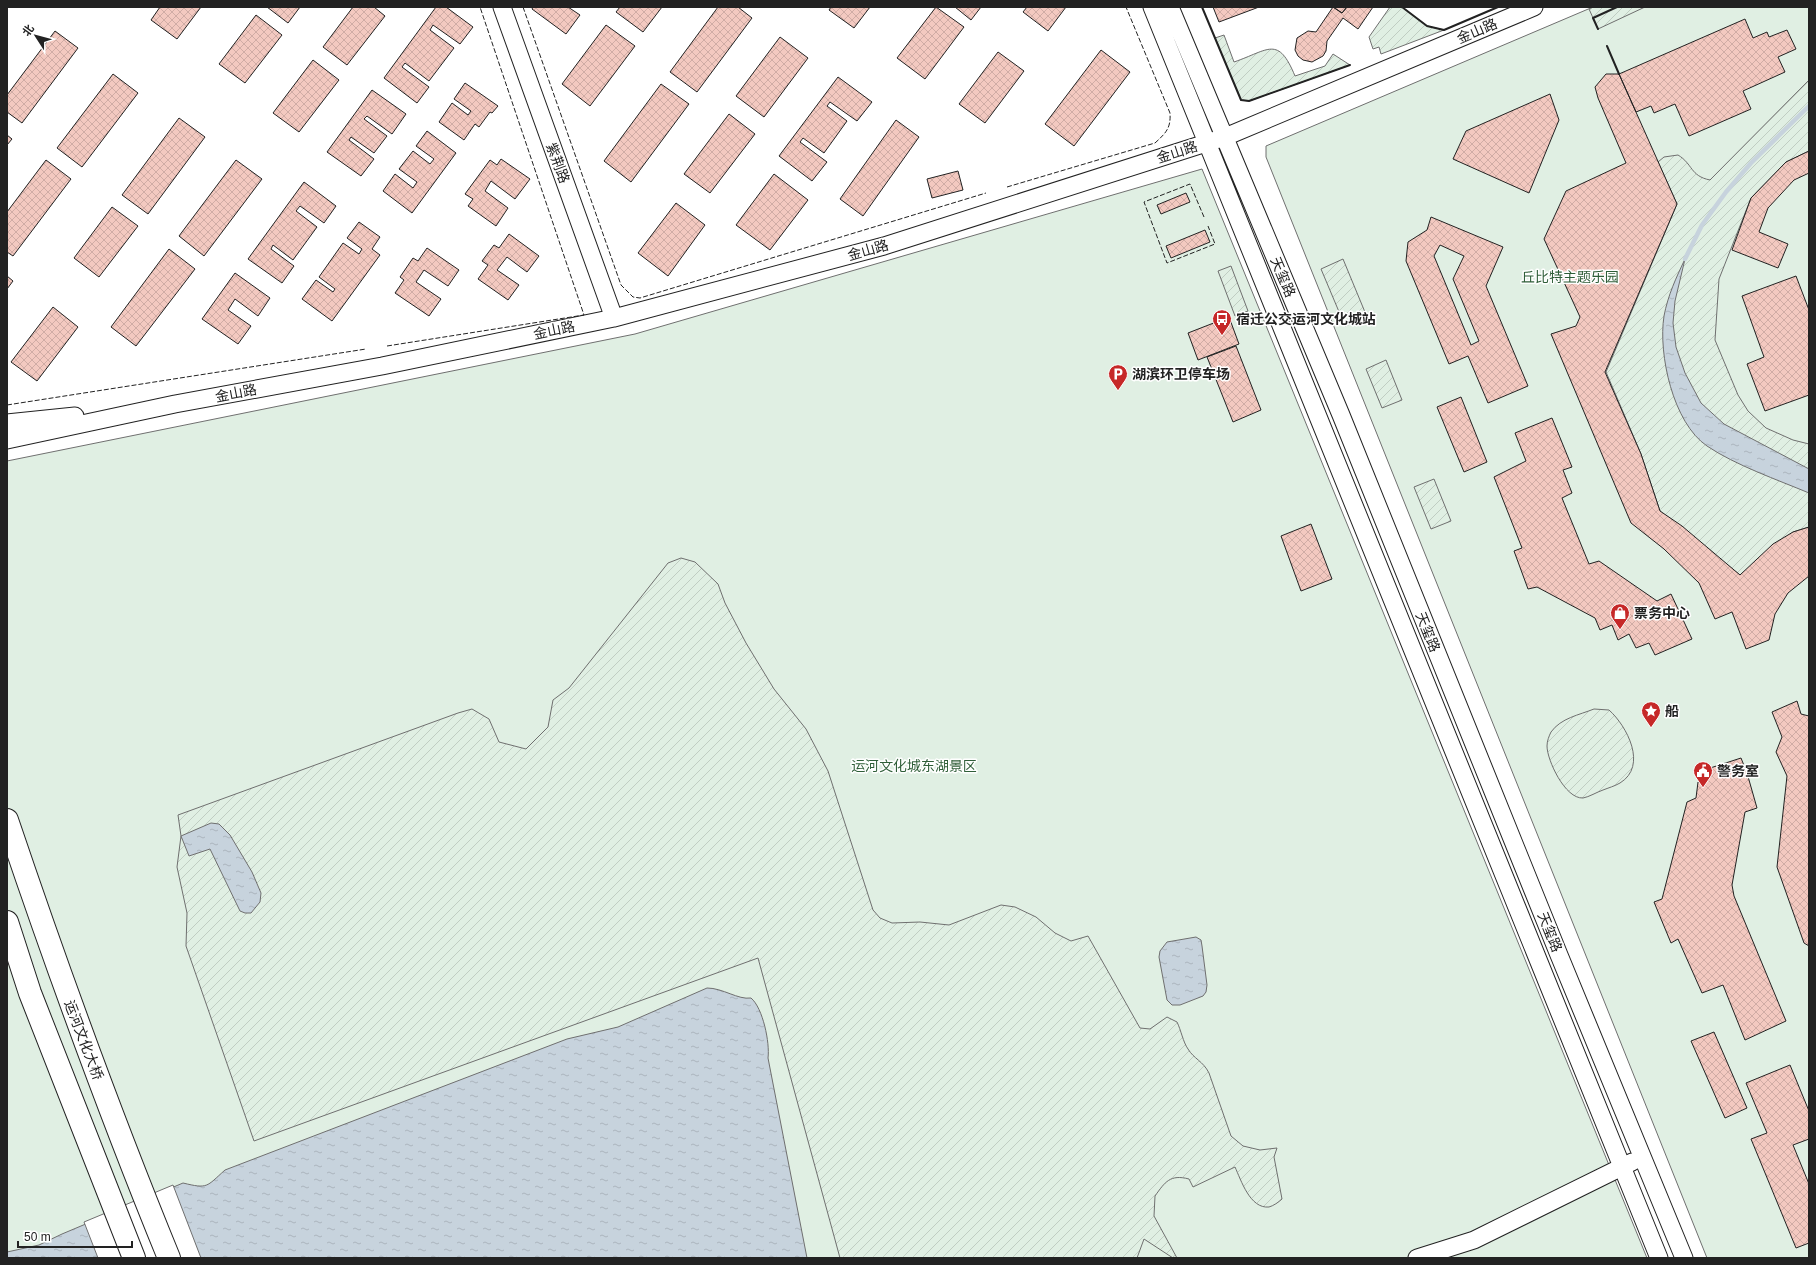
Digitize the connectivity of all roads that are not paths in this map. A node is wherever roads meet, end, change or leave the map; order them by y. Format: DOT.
graph roads {
  1 [pos="502,7"];
  2 [pos="1152,7"];
  3 [pos="1170,7"];
  4 [pos="1534,7"];
  5 [pos="1225,137"];
  6 [pos="1207,143"];
  7 [pos="614,318"];
  8 [pos="175,404"];
  9 [pos="7,423"];
  10 [pos="7,440"];
  11 [pos="7,820"];
  12 [pos="7,922"];
  13 [pos="1643,1156"];
  14 [pos="1622,1167"];
  15 [pos="134,1258"];
  16 [pos="169,1258"];
  17 [pos="1417,1258"];
  18 [pos="1659,1258"];
  19 [pos="1684,1258"];
  1 -- 7 [label="street, 紫荆路"];
  2 -- 6 [label="street, 天玺路"];
  3 -- 5 [label="street, 天玺路"];
  4 -- 5 [label="street, 金山路"];
  5 -- 6 [label="street, 金山路"];
  5 -- 13 [label="street, 天玺路"];
  6 -- 7 [label="street, 金山路"];
  6 -- 14 [label="street, 天玺路"];
  7 -- 8 [label="street, 金山路"];
  8 -- 9 [label="street, 金山路"];
  8 -- 10 [label="street, 金山路"];
  11 -- 16 [label="highway, 运河文化大桥"];
  12 -- 15 [label="highway"];
  13 -- 14 [label="street"];
  13 -- 19 [label="street, 天玺路"];
  14 -- 17 [label="street"];
  14 -- 18 [label="street, 天玺路"];
}
